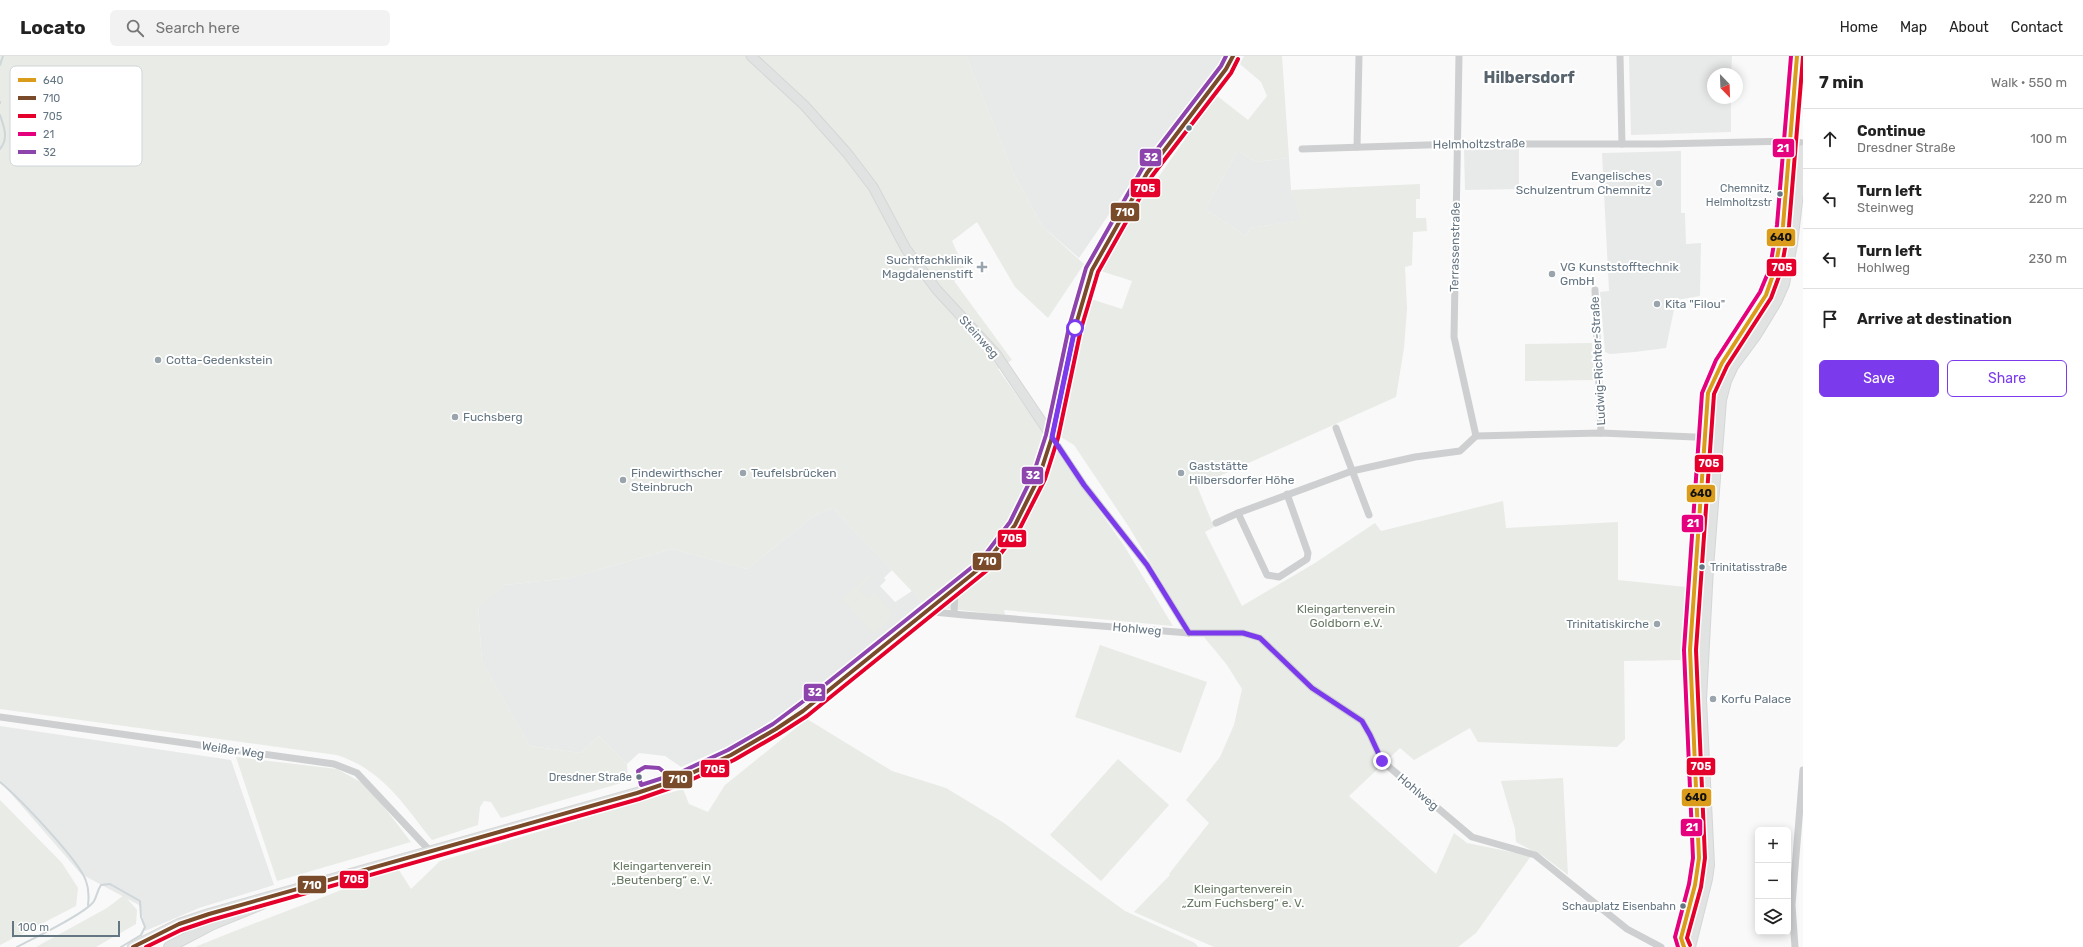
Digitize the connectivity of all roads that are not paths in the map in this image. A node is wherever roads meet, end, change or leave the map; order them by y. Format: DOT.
graph roads {
  1 [pos="751,56"];
  2 [pos="1233,56"];
  3 [pos="1359,56"];
  4 [pos="1459,56"];
  5 [pos="1620,56"];
  6 [pos="1797,56"];
  7 [pos="1791,141"];
  8 [pos="1803,143"];
  9 [pos="1457,144"];
  10 [pos="1622,144"];
  11 [pos="1357,147"];
  12 [pos="1302,149"];
  13 [pos="1803,150"];
  14 [pos="1595,290"];
  15 [pos="1336,428"];
  16 [pos="1601,433"];
  17 [pos="1476,436"];
  18 [pos="1052,437"];
  19 [pos="1704,438"];
  20 [pos="1718,438"];
  21 [pos="1352,471"];
  22 [pos="1287,494"];
  23 [pos="1238,513"];
  24 [pos="1369,515"];
  25 [pos="1216,523"];
  26 [pos="955,588"];
  27 [pos="930,608"];
  28 [pos="954,613"];
  29 [pos="1189,633"];
  30 [pos="0,717"];
  31 [pos="1803,770"];
  32 [pos="431,852"];
  33 [pos="295,891"];
  34 [pos="133,947"];
  35 [pos="169,947"];
  36 [pos="1661,947"];
  37 [pos="1684,947"];
  38 [pos="1690,947"];
  39 [pos="1795,947"];
  1 -- 18 [label="street, Steinweg"];
  2 -- 18 [label="main road"];
  3 -- 11 [label="street"];
  4 -- 9 [label="street, Terrassenstraße"];
  5 -- 10 [label="street"];
  6 -- 7 [label="main road"];
  7 -- 8 [label="street, Helmholtzstraße"];
  7 -- 10 [label="street, Helmholtzstraße"];
  7 -- 19 [label="main road"];
  9 -- 10 [label="street, Helmholtzstraße"];
  9 -- 11 [label="street, Helmholtzstraße"];
  9 -- 17 [label="street, Terrassenstraße"];
  11 -- 12 [label="street, Helmholtzstraße"];
  13 -- 20 [label="main road"];
  14 -- 16 [label="street, Ludwig-Richter-Straße"];
  15 -- 21 [label="street"];
  16 -- 17 [label="street"];
  16 -- 19 [label="street"];
  17 -- 21 [label="street"];
  18 -- 26 [label="main road"];
  18 -- 29 [label="street, Steinweg"];
  19 -- 20 [label="street"];
  19 -- 37 [label="main road"];
  20 -- 38 [label="main road"];
  21 -- 22 [label="street"];
  21 -- 24 [label="street"];
  22 -- 23 [label="street"];
  22 -- 23 [label="street"];
  23 -- 25 [label="street"];
  26 -- 27 [label="main road"];
  26 -- 28 [label="street"];
  27 -- 28 [label="street, Hohlweg"];
  27 -- 32 [label="main road"];
  28 -- 29 [label="street, Hohlweg"];
  29 -- 36 [label="street, Hohlweg"];
  30 -- 32 [label="street, Weißer Weg"];
  31 -- 39 [label="street"];
  32 -- 33 [label="main road"];
  33 -- 34 [label="main road"];
  33 -- 35 [label="main road"];
}
